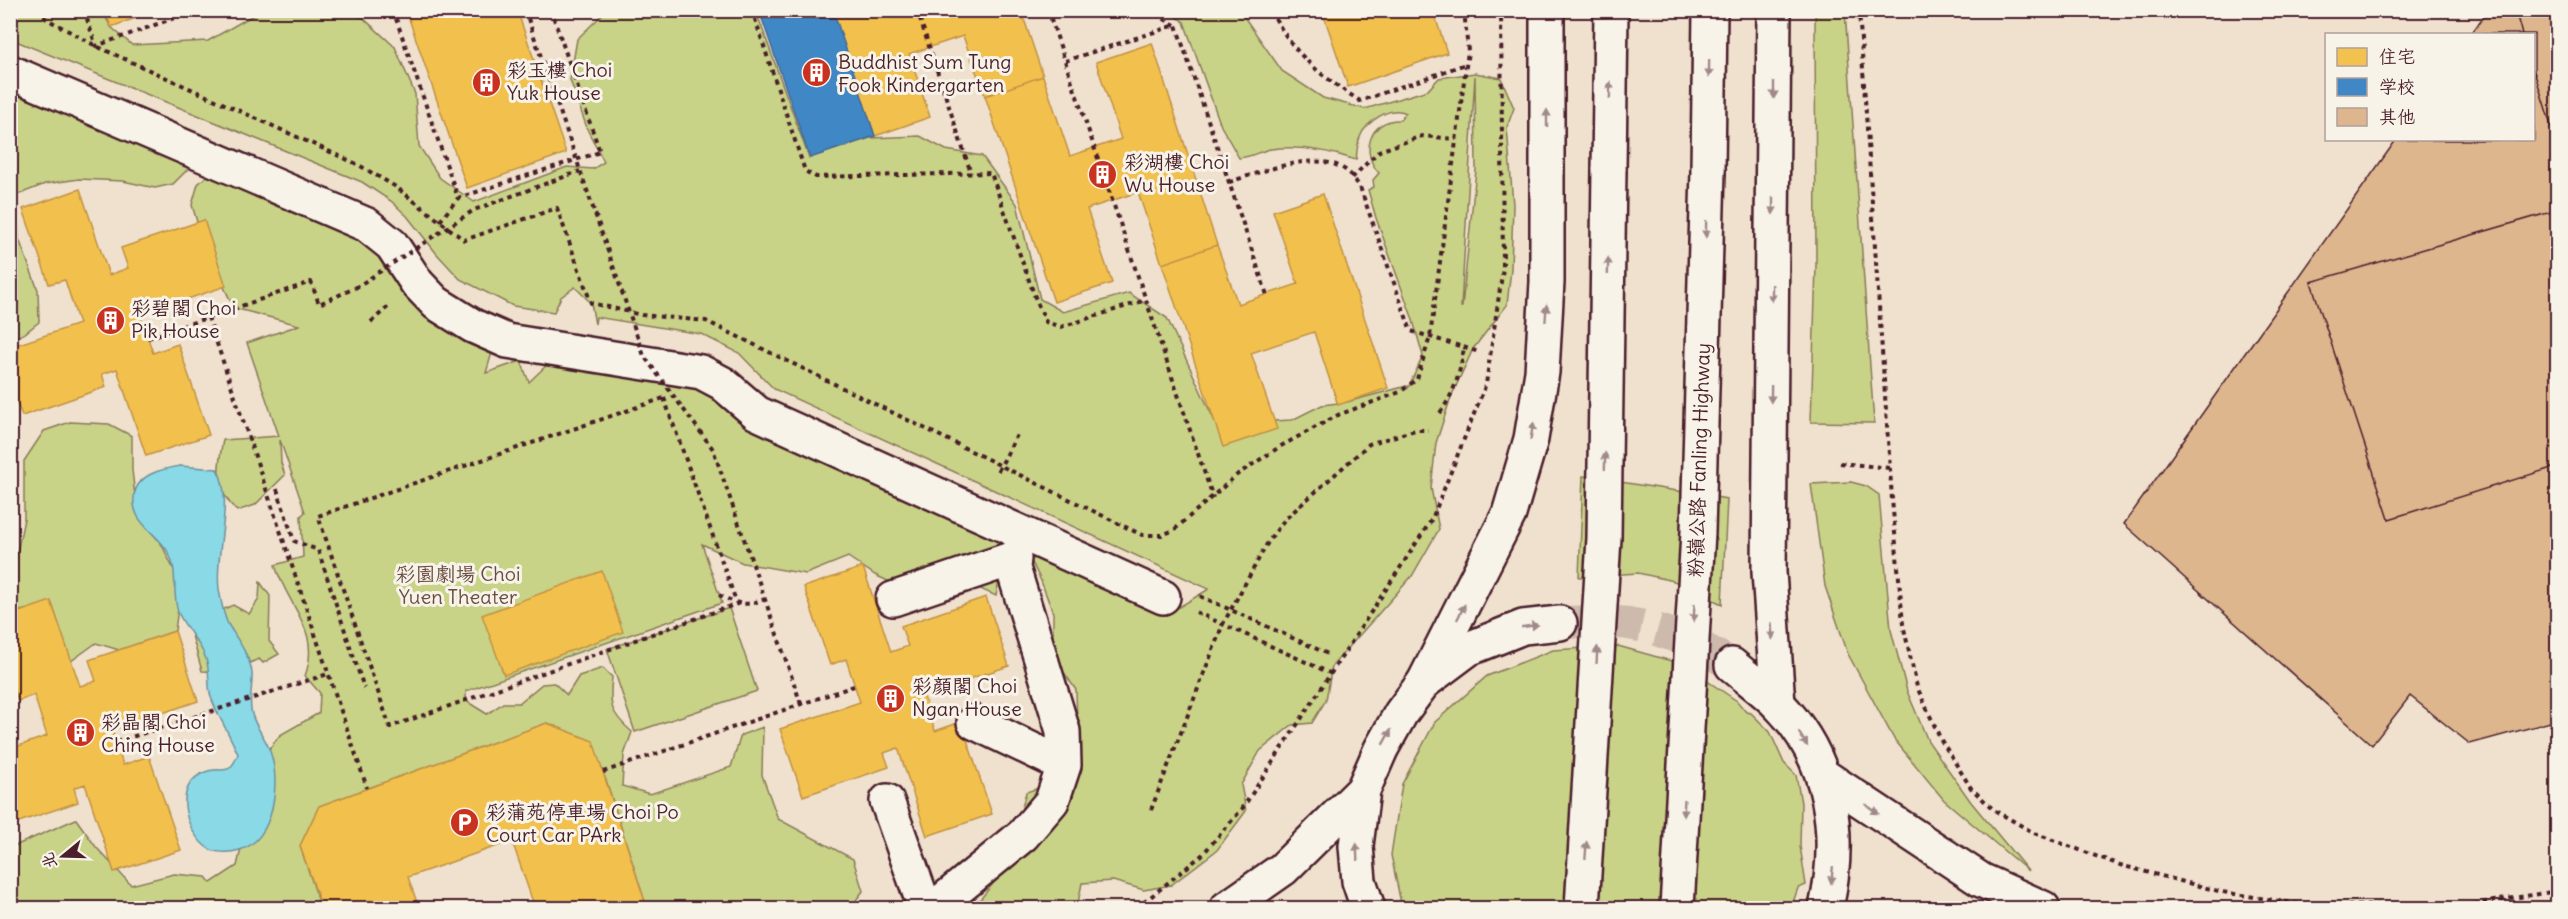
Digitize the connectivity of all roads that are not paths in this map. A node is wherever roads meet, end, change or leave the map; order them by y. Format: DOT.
graph roads {
  1 [pos="1547,10"];
  2 [pos="1611,10"];
  3 [pos="1710,10"];
  4 [pos="1774,10"];
  5 [pos="10,72"];
  6 [pos="1163,597"];
  7 [pos="893,599"];
  8 [pos="1560,623"];
  9 [pos="1732,665"];
  10 [pos="1425,682"];
  11 [pos="1778,704"];
  12 [pos="974,722"];
  13 [pos="1064,765"];
  14 [pos="1824,776"];
  15 [pos="1363,790"];
  16 [pos="887,801"];
  17 [pos="925,909"];
  18 [pos="934,909"];
  19 [pos="1227,909"];
  20 [pos="1368,909"];
  21 [pos="1582,909"];
  22 [pos="1677,909"];
  23 [pos="1826,909"];
  24 [pos="2043,909"];
  10 -- 1 [label="main road, one-way"];
  21 -- 2 [label="main road, one-way, bridge"];
  3 -- 22 [label="main road, 粉嶺公路 Fanling Highway, one-way, bridge"];
  4 -- 11 [label="main road, one-way"];
  5 -- 6 [label="main road"];
  7 -- 13 [label="main road"];
  10 -- 8 [label="main road, one-way"];
  9 -- 11 [label="main road"];
  15 -- 10 [label="main road, one-way"];
  11 -- 14 [label="main road, one-way"];
  12 -- 13 [label="main road"];
  13 -- 18 [label="main road"];
  14 -- 23 [label="main road, one-way"];
  14 -- 24 [label="main road, one-way"];
  15 -- 19 [label="main road"];
  20 -- 15 [label="main road, one-way"];
  16 -- 17 [label="main road"];
}
